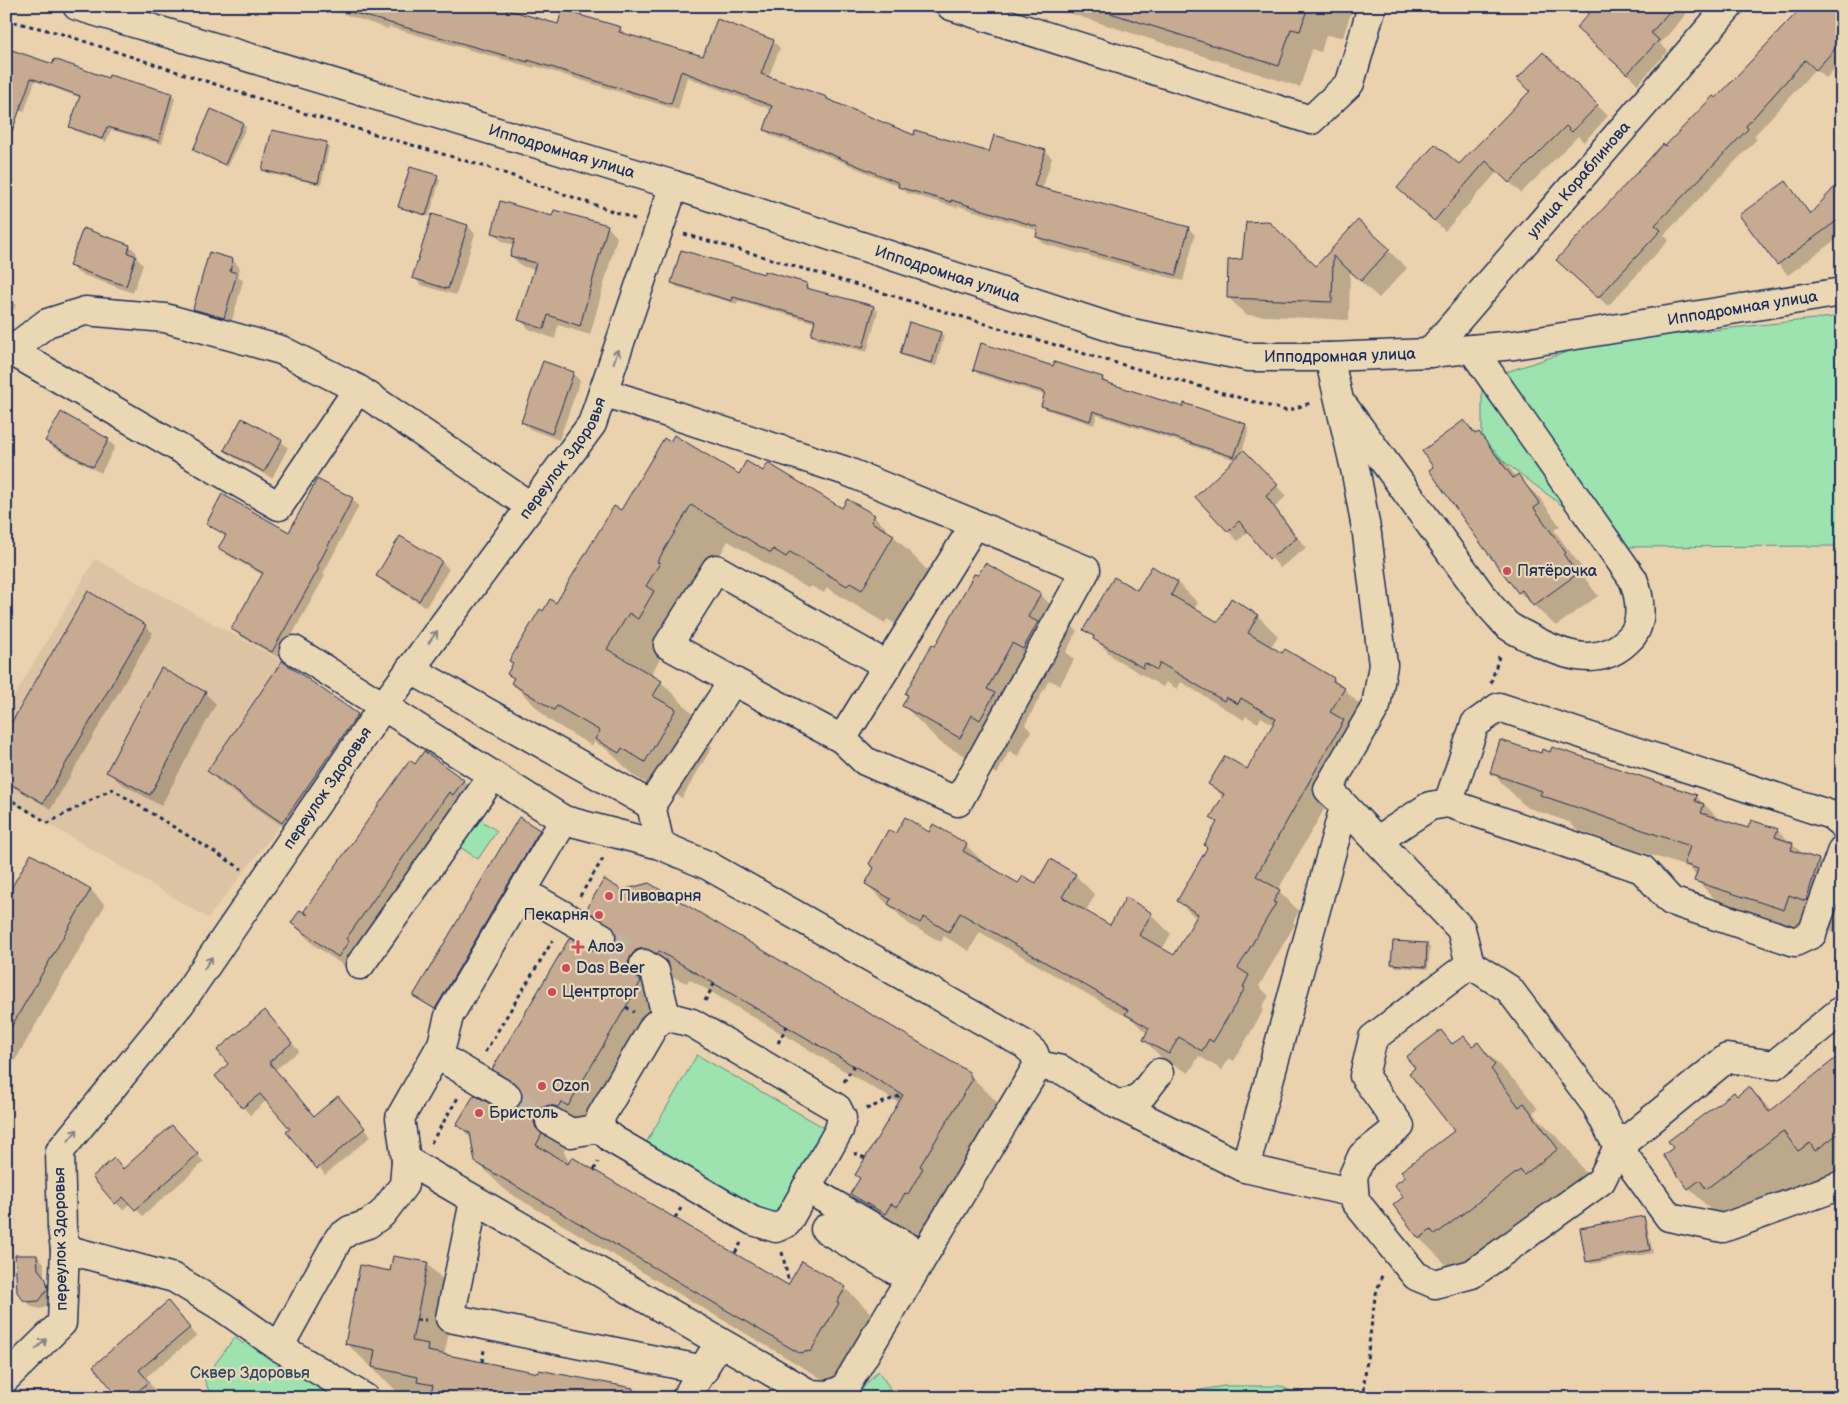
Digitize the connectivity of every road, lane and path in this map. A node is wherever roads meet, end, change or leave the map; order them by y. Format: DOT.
graph roads {
  1 [pos="77,6"];
  2 [pos="951,6"];
  3 [pos="1372,6"];
  4 [pos="1729,6"];
  5 [pos="674,186"];
  6 [pos="1842,292"];
  7 [pos="1472,349"];
  8 [pos="1429,353"];
  9 [pos="1329,357"];
  10 [pos="358,389"];
  11 [pos="603,392"];
  12 [pos="1339,398"];
  13 [pos="530,506"];
  14 [pos="975,524"];
  15 [pos="1508,626"];
  16 [pos="294,650"];
  17 [pos="888,666"];
  18 [pos="410,669"];
  19 [pos="733,681"];
  20 [pos="384,705"];
  21 [pos="1499,707"];
  22 [pos="842,739"];
  23 [pos="492,777"];
  24 [pos="6,797"];
  25 [pos="1448,803"];
  26 [pos="651,805"];
  27 [pos="1344,806"];
  28 [pos="564,820"];
  29 [pos="1842,824"];
  30 [pos="618,835"];
  31 [pos="1378,840"];
  32 [pos="660,845"];
  33 [pos="1842,850"];
  34 [pos="263,882"];
  35 [pos="523,892"];
  36 [pos="567,918"];
  37 [pos="601,937"];
  38 [pos="644,964"];
  39 [pos="1470,964"];
  40 [pos="360,965"];
  41 [pos="1842,1010"];
  42 [pos="666,1016"];
  43 [pos="436,1055"];
  44 [pos="1038,1065"];
  45 [pos="1159,1073"];
  46 [pos="472,1075"];
  47 [pos="902,1095"];
  48 [pos="507,1096"];
  49 [pos="1116,1104"];
  50 [pos="842,1118"];
  51 [pos="550,1121"];
  52 [pos="600,1128"];
  53 [pos="1618,1147"];
  54 [pos="411,1164"];
  55 [pos="1244,1168"];
  56 [pos="1842,1185"];
  57 [pos="806,1188"];
  58 [pos="1354,1193"];
  59 [pos="474,1201"];
  60 [pos="776,1228"];
  61 [pos="825,1229"];
  62 [pos="65,1249"];
  63 [pos="916,1268"];
  64 [pos="789,1283"];
  65 [pos="1375,1297"];
  66 [pos="719,1342"];
  67 [pos="279,1347"];
  68 [pos="704,1370"];
  69 [pos="6,1378"];
  70 [pos="365,1398"];
  71 [pos="686,1398"];
  72 [pos="1365,1398"];
  1 -- 5 [label="street, Ипподромная улица"];
  2 -- 3 [label="street"];
  4 -- 8 [label="street, улица Кораблинова"];
  5 -- 9 [label="street, Ипподромная улица"];
  11 -- 5 [label="street, переулок Здоровья, one-way"];
  6 -- 7 [label="street, Ипподромная улица"];
  7 -- 8 [label="street, Ипподромная улица"];
  7 -- 15 [label="street"];
  8 -- 9 [label="street, Ипподромная улица"];
  9 -- 12 [label="street"];
  10 -- 10 [label="street"];
  10 -- 13 [label="street"];
  11 -- 13 [label="street, переулок Здоровья"];
  11 -- 14 [label="street"];
  12 -- 15 [label="street"];
  12 -- 27 [label="street"];
  18 -- 13 [label="street, переулок Здоровья, one-way"];
  14 -- 17 [label="street"];
  14 -- 22 [label="street"];
  15 -- 21 [label="path"];
  16 -- 20 [label="street"];
  17 -- 19 [label="street"];
  17 -- 22 [label="street"];
  18 -- 20 [label="street, переулок Здоровья"];
  18 -- 26 [label="street"];
  19 -- 22 [label="street"];
  19 -- 26 [label="street"];
  20 -- 23 [label="street"];
  20 -- 34 [label="street, переулок Здоровья"];
  21 -- 25 [label="street"];
  21 -- 29 [label="street"];
  23 -- 28 [label="street"];
  23 -- 40 [label="street"];
  24 -- 34 [label="path"];
  25 -- 31 [label="street"];
  25 -- 33 [label="street"];
  26 -- 32 [label="street"];
  27 -- 31 [label="street"];
  27 -- 55 [label="street"];
  28 -- 30 [label="street"];
  28 -- 35 [label="street"];
  30 -- 32 [label="street"];
  30 -- 36 [label="path"];
  31 -- 39 [label="street"];
  32 -- 44 [label="street"];
  62 -- 34 [label="street, переулок Здоровья, one-way"];
  35 -- 36 [label="street"];
  35 -- 43 [label="street"];
  36 -- 37 [label="street"];
  36 -- 46 [label="path"];
  38 -- 42 [label="street"];
  39 -- 53 [label="street"];
  39 -- 58 [label="street"];
  41 -- 53 [label="street"];
  42 -- 50 [label="street"];
  42 -- 52 [label="street"];
  43 -- 46 [label="street"];
  43 -- 54 [label="street"];
  44 -- 49 [label="street"];
  44 -- 63 [label="street"];
  45 -- 49 [label="street"];
  46 -- 48 [label="street"];
  46 -- 54 [label="path"];
  47 -- 50 [label="path"];
  49 -- 55 [label="street"];
  50 -- 57 [label="street"];
  51 -- 52 [label="street"];
  52 -- 60 [label="street"];
  53 -- 56 [label="street"];
  53 -- 58 [label="street"];
  54 -- 59 [label="street"];
  54 -- 67 [label="street"];
  55 -- 58 [label="street"];
  57 -- 60 [label="street"];
  57 -- 63 [label="street"];
  59 -- 66 [label="street"];
  59 -- 68 [label="street"];
  60 -- 64 [label="path"];
  61 -- 63 [label="street"];
  62 -- 67 [label="street"];
  69 -- 62 [label="street, переулок Здоровья, one-way"];
  63 -- 66 [label="street"];
  65 -- 72 [label="path"];
  66 -- 68 [label="street"];
  67 -- 70 [label="street"];
  68 -- 71 [label="street"];
}
